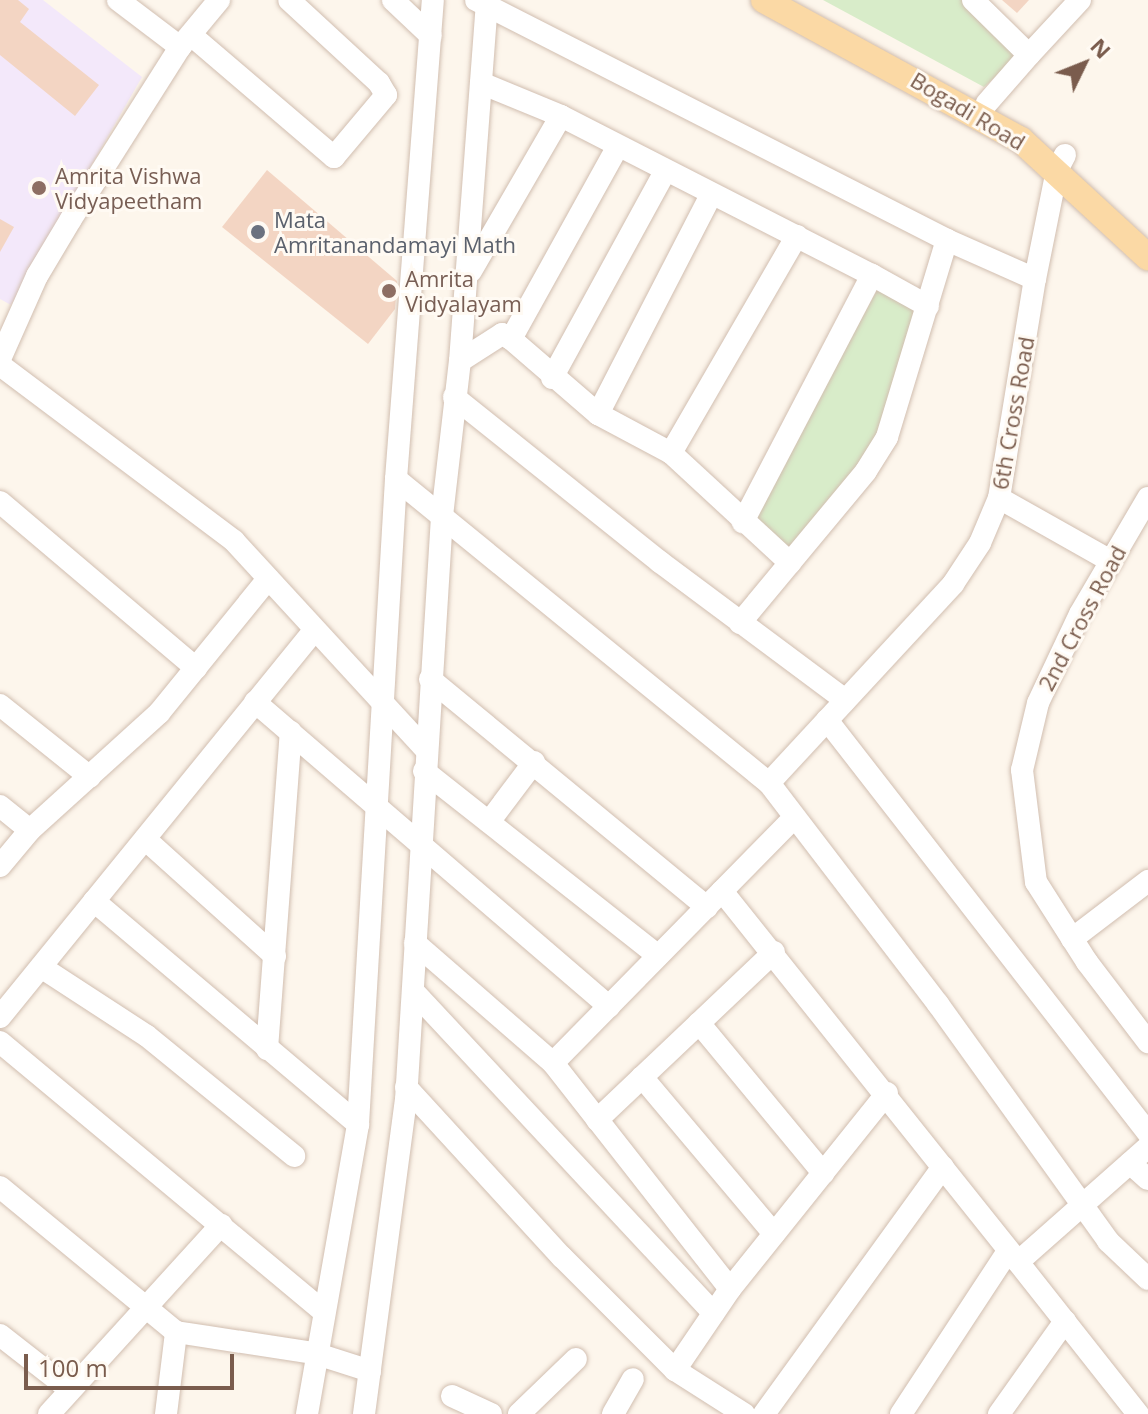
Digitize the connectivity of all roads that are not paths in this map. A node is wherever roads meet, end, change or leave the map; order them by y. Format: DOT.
graph roads {
  1 [pos="118,0"];
  2 [pos="219,0"];
  3 [pos="289,0"];
  4 [pos="393,0"];
  5 [pos="433,0"];
  6 [pos="764,0"];
  7 [pos="795,0"];
  8 [pos="973,0"];
  9 [pos="1080,0"];
  10 [pos="482,2"];
  11 [pos="431,36"];
  12 [pos="185,41"];
  13 [pos="1029,55"];
  14 [pos="481,83"];
  15 [pos="987,103"];
  16 [pos="561,116"];
  17 [pos="617,148"];
  18 [pos="1061,163"];
  19 [pos="665,172"];
  20 [pos="711,195"];
  21 [pos="1148,233"];
  22 [pos="797,236"];
  23 [pos="947,240"];
  24 [pos="1148,257"];
  25 [pos="872,275"];
  26 [pos="467,279"];
  27 [pos="1035,279"];
  28 [pos="928,306"];
  29 [pos="511,339"];
  30 [pos="460,361"];
  31 [pos="0,362"];
  32 [pos="552,378"];
  33 [pos="454,397"];
  34 [pos="598,414"];
  35 [pos="671,453"];
  36 [pos="396,479"];
  37 [pos="999,498"];
  38 [pos="1148,498"];
  39 [pos="0,502"];
  40 [pos="442,516"];
  41 [pos="743,522"];
  42 [pos="1111,561"];
  43 [pos="790,563"];
  44 [pos="268,579"];
  45 [pos="740,623"];
  46 [pos="315,630"];
  47 [pos="196,668"];
  48 [pos="430,679"];
  49 [pos="845,700"];
  50 [pos="255,702"];
  51 [pos="0,705"];
  52 [pos="384,709"];
  53 [pos="827,720"];
  54 [pos="291,732"];
  55 [pos="425,760"];
  56 [pos="534,762"];
  57 [pos="90,777"];
  58 [pos="769,783"];
  59 [pos="0,806"];
  60 [pos="377,807"];
  61 [pos="794,818"];
  62 [pos="489,822"];
  63 [pos="30,830"];
  64 [pos="145,839"];
  65 [pos="419,848"];
  66 [pos="0,866"];
  67 [pos="1148,881"];
  68 [pos="714,899"];
  69 [pos="94,901"];
  70 [pos="1072,939"];
  71 [pos="415,943"];
  72 [pos="774,952"];
  73 [pos="275,956"];
  74 [pos="658,956"];
  75 [pos="41,967"];
  76 [pos="414,992"];
  77 [pos="609,1007"];
  78 [pos="0,1017"];
  79 [pos="699,1023"];
  80 [pos="0,1042"];
  81 [pos="1148,1042"];
  82 [pos="267,1049"];
  83 [pos="553,1063"];
  84 [pos="642,1077"];
  85 [pos="406,1087"];
  86 [pos="887,1093"];
  87 [pos="597,1120"];
  88 [pos="358,1124"];
  89 [pos="1148,1133"];
  90 [pos="1148,1147"];
  91 [pos="294,1156"];
  92 [pos="1130,1163"];
  93 [pos="943,1167"];
  94 [pos="823,1173"];
  95 [pos="1148,1179"];
  96 [pos="0,1187"];
  97 [pos="1084,1205"];
  98 [pos="221,1225"];
  99 [pos="774,1234"];
  100 [pos="1013,1257"];
  101 [pos="1148,1279"];
  102 [pos="730,1289"];
  103 [pos="144,1305"];
  104 [pos="323,1311"];
  105 [pos="713,1313"];
  106 [pos="1065,1321"];
  107 [pos="176,1332"];
  108 [pos="0,1335"];
  109 [pos="314,1353"];
  110 [pos="576,1359"];
  111 [pos="675,1370"];
  112 [pos="370,1371"];
  113 [pos="633,1379"];
  114 [pos="69,1389"];
  115 [pos="452,1396"];
  116 [pos="1005,1405"];
  117 [pos="49,1414"];
  118 [pos="166,1414"];
  119 [pos="307,1414"];
  120 [pos="364,1414"];
  121 [pos="491,1414"];
  122 [pos="519,1414"];
  123 [pos="613,1414"];
  124 [pos="744,1414"];
  125 [pos="764,1414"];
  126 [pos="901,1414"];
  127 [pos="1026,1414"];
  128 [pos="1138,1414"];
  1 -- 12 [label="street"];
  2 -- 12 [label="street"];
  3 -- 12 [label="street"];
  4 -- 11 [label="street"];
  5 -- 11 [label="street"];
  6 -- 18 [label="main road, Bogadi Road"];
  7 -- 15 [label="main road, Bogadi Road"];
  8 -- 13 [label="street"];
  9 -- 13 [label="street"];
  10 -- 14 [label="street"];
  10 -- 23 [label="street"];
  11 -- 36 [label="street"];
  12 -- 31 [label="street"];
  13 -- 15 [label="street"];
  14 -- 16 [label="street"];
  14 -- 26 [label="street"];
  15 -- 18 [label="main road, Bogadi Road"];
  16 -- 17 [label="street"];
  16 -- 26 [label="street"];
  17 -- 19 [label="street"];
  17 -- 29 [label="street"];
  18 -- 21 [label="main road, Bogadi Road"];
  18 -- 24 [label="main road, Bogadi Road"];
  18 -- 27 [label="street, 6th Cross Road"];
  19 -- 20 [label="street"];
  19 -- 32 [label="street"];
  20 -- 22 [label="street"];
  20 -- 34 [label="street"];
  22 -- 25 [label="street"];
  22 -- 35 [label="street"];
  23 -- 27 [label="street"];
  23 -- 28 [label="street"];
  25 -- 28 [label="street"];
  25 -- 41 [label="street"];
  26 -- 30 [label="street"];
  27 -- 37 [label="street, 6th Cross Road"];
  28 -- 43 [label="street"];
  29 -- 30 [label="street"];
  29 -- 32 [label="street"];
  30 -- 33 [label="street"];
  31 -- 44 [label="street"];
  32 -- 34 [label="street"];
  33 -- 40 [label="street"];
  33 -- 45 [label="street"];
  34 -- 35 [label="street"];
  35 -- 41 [label="street"];
  36 -- 40 [label="street"];
  36 -- 52 [label="street"];
  37 -- 42 [label="street"];
  37 -- 49 [label="street, 6th Cross Road"];
  38 -- 42 [label="street, 2nd Cross Road"];
  39 -- 47 [label="street"];
  40 -- 48 [label="street"];
  40 -- 58 [label="street"];
  41 -- 43 [label="street"];
  42 -- 70 [label="street, 2nd Cross Road"];
  43 -- 45 [label="street"];
  44 -- 46 [label="street"];
  44 -- 47 [label="street"];
  45 -- 49 [label="street"];
  46 -- 50 [label="street"];
  46 -- 52 [label="street"];
  47 -- 57 [label="street"];
  48 -- 55 [label="street"];
  48 -- 56 [label="street"];
  49 -- 53 [label="street, 6th Cross Road"];
  50 -- 54 [label="street"];
  50 -- 64 [label="street"];
  51 -- 57 [label="street"];
  52 -- 55 [label="street"];
  52 -- 60 [label="street"];
  53 -- 58 [label="street, 6th Cross Road"];
  53 -- 89 [label="street"];
  54 -- 60 [label="street"];
  54 -- 73 [label="street"];
  55 -- 62 [label="street"];
  55 -- 65 [label="street"];
  56 -- 62 [label="street"];
  56 -- 68 [label="street"];
  57 -- 63 [label="street"];
  58 -- 61 [label="street"];
  59 -- 63 [label="street"];
  60 -- 65 [label="street"];
  60 -- 88 [label="street"];
  61 -- 68 [label="street"];
  61 -- 97 [label="street"];
  62 -- 74 [label="street"];
  63 -- 66 [label="street"];
  64 -- 69 [label="street"];
  64 -- 73 [label="street"];
  65 -- 71 [label="street"];
  65 -- 77 [label="street"];
  67 -- 70 [label="street"];
  68 -- 72 [label="street"];
  68 -- 74 [label="street"];
  69 -- 75 [label="street"];
  69 -- 82 [label="street"];
  70 -- 81 [label="street, 2nd Cross Road"];
  71 -- 76 [label="street"];
  71 -- 83 [label="street"];
  72 -- 79 [label="street"];
  72 -- 86 [label="street"];
  73 -- 82 [label="street"];
  74 -- 77 [label="street"];
  75 -- 78 [label="street"];
  75 -- 91 [label="street"];
  76 -- 85 [label="street"];
  76 -- 105 [label="street"];
  77 -- 83 [label="street"];
  79 -- 84 [label="street"];
  79 -- 94 [label="street"];
  80 -- 98 [label="street"];
  82 -- 88 [label="street"];
  83 -- 87 [label="street"];
  84 -- 87 [label="street"];
  84 -- 99 [label="street"];
  85 -- 111 [label="street"];
  85 -- 112 [label="street"];
  86 -- 93 [label="street"];
  86 -- 94 [label="street"];
  87 -- 102 [label="street"];
  88 -- 104 [label="street"];
  90 -- 92 [label="street"];
  92 -- 95 [label="street"];
  92 -- 97 [label="street"];
  93 -- 100 [label="street"];
  93 -- 125 [label="street"];
  94 -- 99 [label="street"];
  96 -- 103 [label="street"];
  97 -- 100 [label="street"];
  97 -- 101 [label="street"];
  98 -- 103 [label="street"];
  98 -- 104 [label="street"];
  99 -- 102 [label="street"];
  100 -- 106 [label="street"];
  100 -- 126 [label="street"];
  102 -- 105 [label="street"];
  103 -- 107 [label="street"];
  103 -- 114 [label="street"];
  104 -- 109 [label="street"];
  105 -- 111 [label="street"];
  106 -- 116 [label="street"];
  106 -- 128 [label="street"];
  107 -- 109 [label="street"];
  107 -- 118 [label="street"];
  108 -- 114 [label="street"];
  109 -- 112 [label="street"];
  109 -- 119 [label="street"];
  110 -- 122 [label="street"];
  111 -- 124 [label="street"];
  112 -- 120 [label="street"];
  113 -- 123 [label="street"];
  114 -- 117 [label="street"];
  115 -- 121 [label="street"];
  116 -- 127 [label="street"];
}
